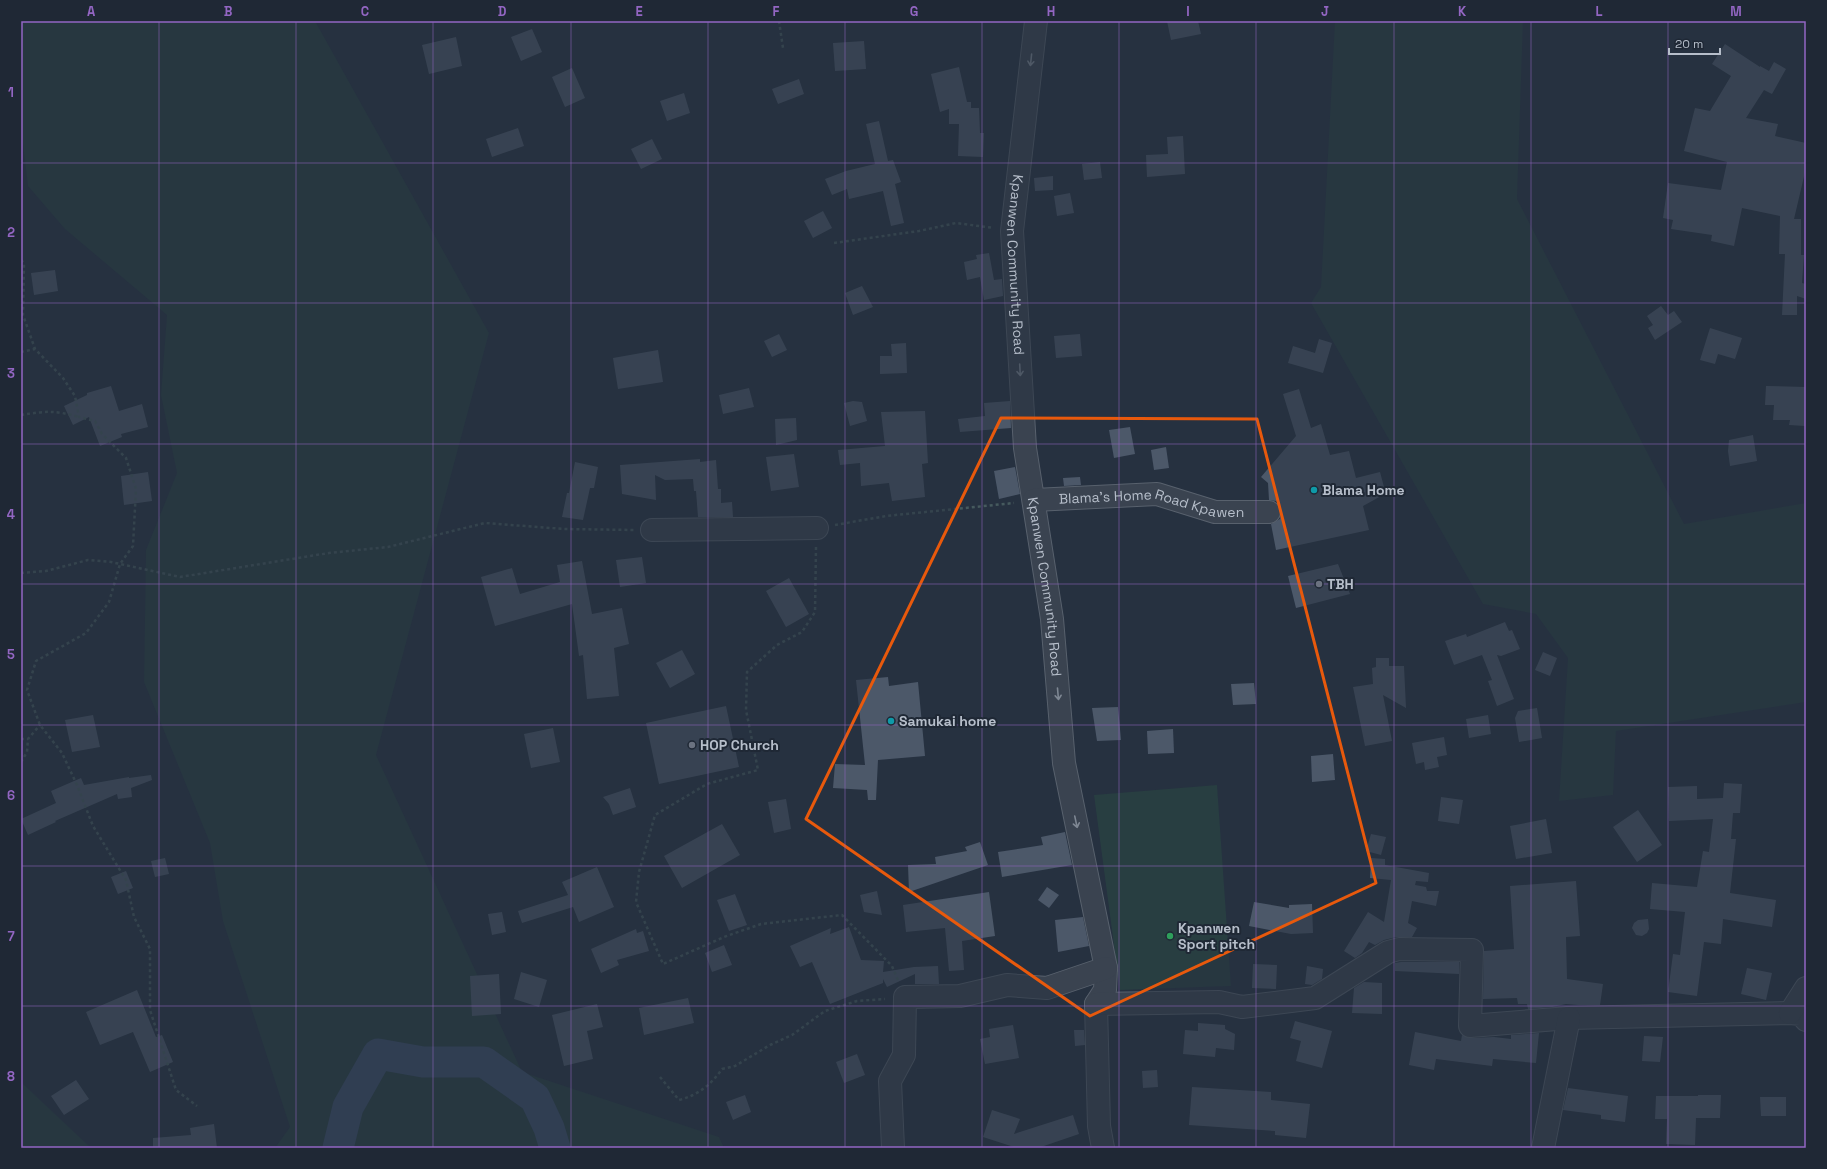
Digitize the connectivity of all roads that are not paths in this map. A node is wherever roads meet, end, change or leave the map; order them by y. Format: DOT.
graph roads {
  1 [pos="1036,21"];
  2 [pos="1034,500"];
  3 [pos="1269,512"];
  4 [pos="816,528"];
  5 [pos="652,530"];
  6 [pos="1106,968"];
  7 [pos="1806,988"];
  8 [pos="1096,1004"];
  9 [pos="1798,1016"];
  10 [pos="1569,1018"];
  11 [pos="893,1148"];
  12 [pos="1103,1148"];
  13 [pos="1543,1148"];
  1 -- 2 [label="street, Kpanwen Community Road, one-way"];
  2 -- 3 [label="street, Blama's Home Road Kpawen"];
  2 -- 6 [label="street, Kpanwen Community Road, one-way"];
  4 -- 5 [label="street"];
  6 -- 8 [label="street, Kpanwen Community Road"];
  6 -- 11 [label="street"];
  7 -- 9 [label="street"];
  8 -- 10 [label="street"];
  8 -- 12 [label="street, Kpanwen Community Road"];
  9 -- 10 [label="street"];
  10 -- 13 [label="street"];
}
